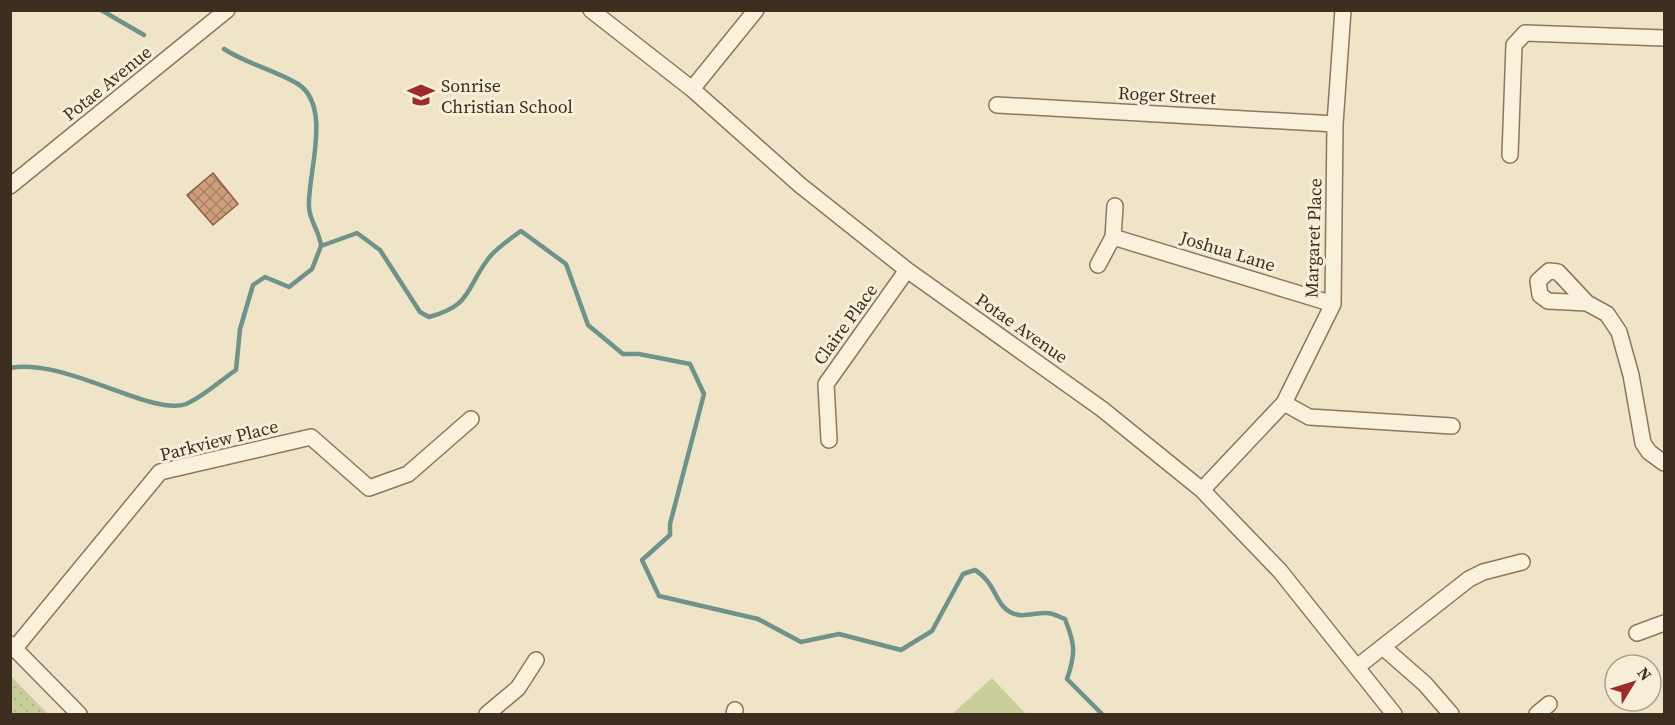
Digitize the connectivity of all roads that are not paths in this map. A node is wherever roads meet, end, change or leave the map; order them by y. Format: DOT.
graph roads {
  1 [pos="227,10"];
  2 [pos="591,10"];
  3 [pos="756,10"];
  4 [pos="1342,10"];
  5 [pos="1665,38"];
  6 [pos="692,89"];
  7 [pos="997,105"];
  8 [pos="1335,124"];
  9 [pos="1510,155"];
  10 [pos="10,186"];
  11 [pos="1115,206"];
  12 [pos="1113,237"];
  13 [pos="1098,265"];
  14 [pos="907,270"];
  15 [pos="1587,303"];
  16 [pos="1333,304"];
  17 [pos="1284,403"];
  18 [pos="471,419"];
  19 [pos="1452,426"];
  20 [pos="829,440"];
  21 [pos="1665,463"];
  22 [pos="1202,490"];
  23 [pos="1522,562"];
  24 [pos="1665,623"];
  25 [pos="1637,633"];
  26 [pos="13,646"];
  27 [pos="1384,648"];
  28 [pos="537,660"];
  29 [pos="1357,668"];
  30 [pos="1549,705"];
  31 [pos="79,714"];
  32 [pos="487,714"];
  33 [pos="1394,714"];
  34 [pos="1451,714"];
  35 [pos="1537,714"];
  1 -- 10 [label="street, Potae Avenue"];
  2 -- 6 [label="street, Potae Avenue"];
  3 -- 6 [label="street"];
  4 -- 8 [label="street, Margaret Place"];
  5 -- 9 [label="street"];
  6 -- 14 [label="street, Potae Avenue"];
  7 -- 8 [label="street, Roger Street"];
  8 -- 16 [label="street, Margaret Place"];
  11 -- 12 [label="street"];
  12 -- 13 [label="street"];
  12 -- 16 [label="street, Joshua Lane"];
  14 -- 20 [label="street, Claire Place"];
  14 -- 22 [label="street, Potae Avenue"];
  15 -- 21 [label="street"];
  16 -- 17 [label="street, Margaret Place"];
  17 -- 19 [label="street"];
  17 -- 22 [label="street, Margaret Place"];
  18 -- 26 [label="street, Parkview Place"];
  22 -- 29 [label="street, Potae Avenue"];
  23 -- 27 [label="street"];
  24 -- 25 [label="street"];
  26 -- 31 [label="street"];
  27 -- 29 [label="street"];
  27 -- 34 [label="street"];
  28 -- 32 [label="street"];
  29 -- 33 [label="street, Potae Avenue"];
  30 -- 35 [label="street"];
}
